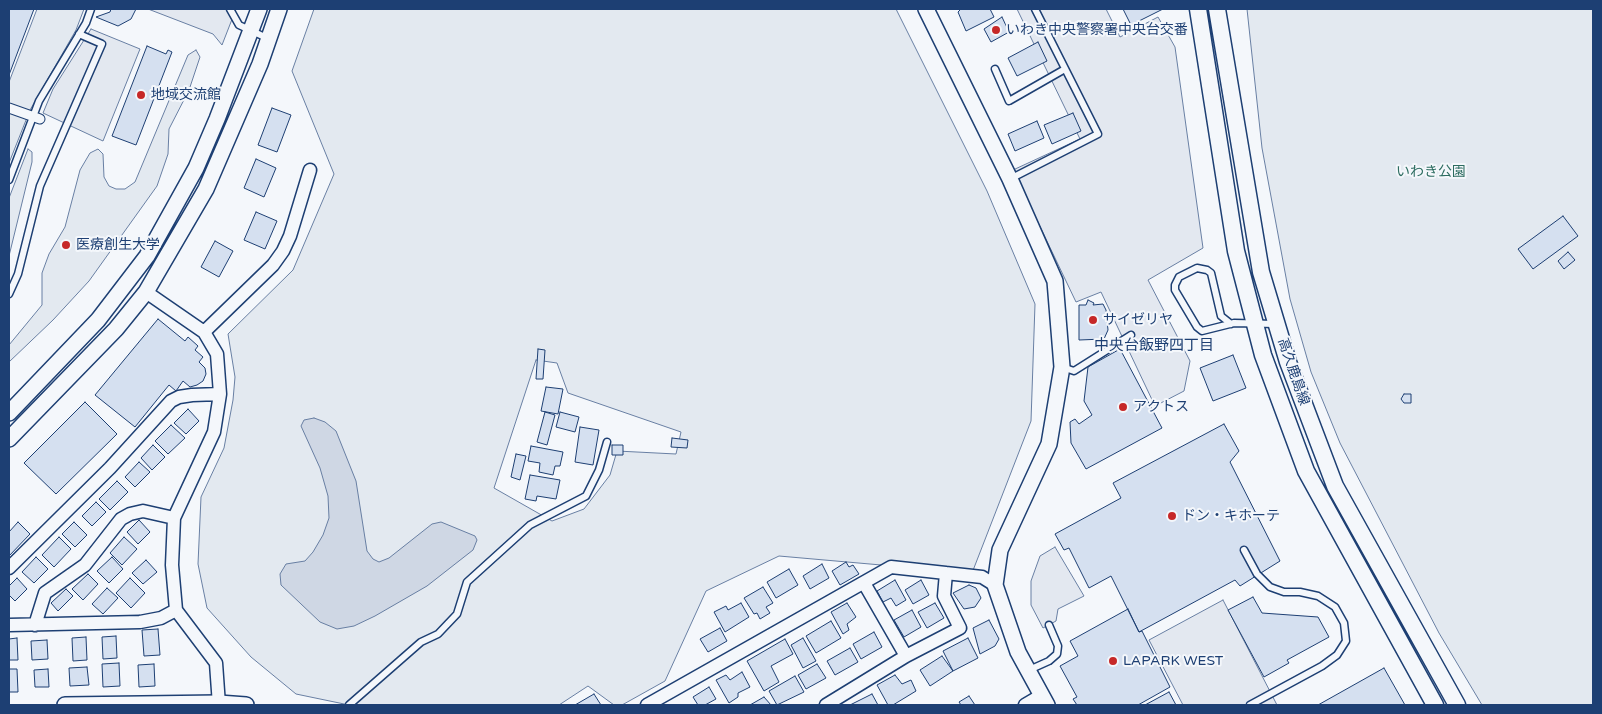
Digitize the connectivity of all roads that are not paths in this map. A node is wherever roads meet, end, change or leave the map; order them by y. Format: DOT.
graph roads {
  1 [pos="91,9"];
  2 [pos="230,9"];
  3 [pos="259,9"];
  4 [pos="279,9"];
  5 [pos="926,9"];
  6 [pos="1035,9"];
  7 [pos="1198,9"];
  8 [pos="1217,9"];
  9 [pos="250,30"];
  10 [pos="79,34"];
  11 [pos="269,38"];
  12 [pos="995,69"];
  13 [pos="1065,69"];
  14 [pos="9,108"];
  15 [pos="37,118"];
  16 [pos="310,170"];
  17 [pos="1010,179"];
  18 [pos="9,180"];
  19 [pos="146,292"];
  20 [pos="9,294"];
  21 [pos="1230,324"];
  22 [pos="1255,324"];
  23 [pos="1276,324"];
  24 [pos="204,332"];
  25 [pos="1131,336"];
  26 [pos="1062,367"];
  27 [pos="220,394"];
  28 [pos="9,413"];
  29 [pos="9,439"];
  30 [pos="607,442"];
  31 [pos="174,518"];
  32 [pos="1244,550"];
  33 [pos="9,568"];
  34 [pos="946,573"];
  35 [pos="864,583"];
  36 [pos="996,585"];
  37 [pos="176,610"];
  38 [pos="9,625"];
  39 [pos="35,625"];
  40 [pos="1049,625"];
  41 [pos="906,656"];
  42 [pos="1028,670"];
  43 [pos="1044,700"];
  44 [pos="219,704"];
  45 [pos="65,705"];
  46 [pos="246,705"];
  47 [pos="349,705"];
  48 [pos="647,705"];
  49 [pos="826,705"];
  50 [pos="1025,705"];
  51 [pos="1250,705"];
  52 [pos="1435,705"];
  53 [pos="1457,705"];
  1 -- 10 [label="lane"];
  2 -- 9 [label="lane"];
  3 -- 9 [label="street"];
  4 -- 11 [label="street"];
  5 -- 17 [label="street"];
  6 -- 13 [label="lane"];
  7 -- 22 [label="main road, 高久鹿島線"];
  8 -- 23 [label="main road, 高久鹿島線"];
  9 -- 11 [label="lane"];
  9 -- 28 [label="street"];
  10 -- 15 [label="lane"];
  10 -- 20 [label="lane"];
  11 -- 19 [label="street"];
  12 -- 13 [label="lane"];
  13 -- 17 [label="lane"];
  14 -- 15 [label="street"];
  15 -- 18 [label="lane"];
  16 -- 24 [label="street"];
  17 -- 26 [label="street"];
  19 -- 24 [label="street"];
  19 -- 29 [label="street"];
  21 -- 21 [label="lane"];
  21 -- 22 [label="lane"];
  22 -- 23 [label="lane"];
  22 -- 52 [label="main road, 高久鹿島線"];
  23 -- 53 [label="main road, 高久鹿島線"];
  24 -- 27 [label="street"];
  25 -- 26 [label="lane"];
  26 -- 36 [label="street"];
  27 -- 31 [label="street"];
  27 -- 33 [label="street"];
  30 -- 47 [label="lane"];
  31 -- 37 [label="street"];
  31 -- 39 [label="street"];
  32 -- 51 [label="lane"];
  34 -- 35 [label="street"];
  34 -- 36 [label="street"];
  34 -- 41 [label="street"];
  35 -- 41 [label="street"];
  35 -- 48 [label="street"];
  36 -- 42 [label="street"];
  37 -- 39 [label="street"];
  37 -- 44 [label="street"];
  38 -- 39 [label="street"];
  40 -- 42 [label="lane"];
  41 -- 49 [label="street"];
  42 -- 43 [label="street"];
  43 -- 50 [label="street"];
  44 -- 45 [label="street"];
  44 -- 46 [label="street"];
}
